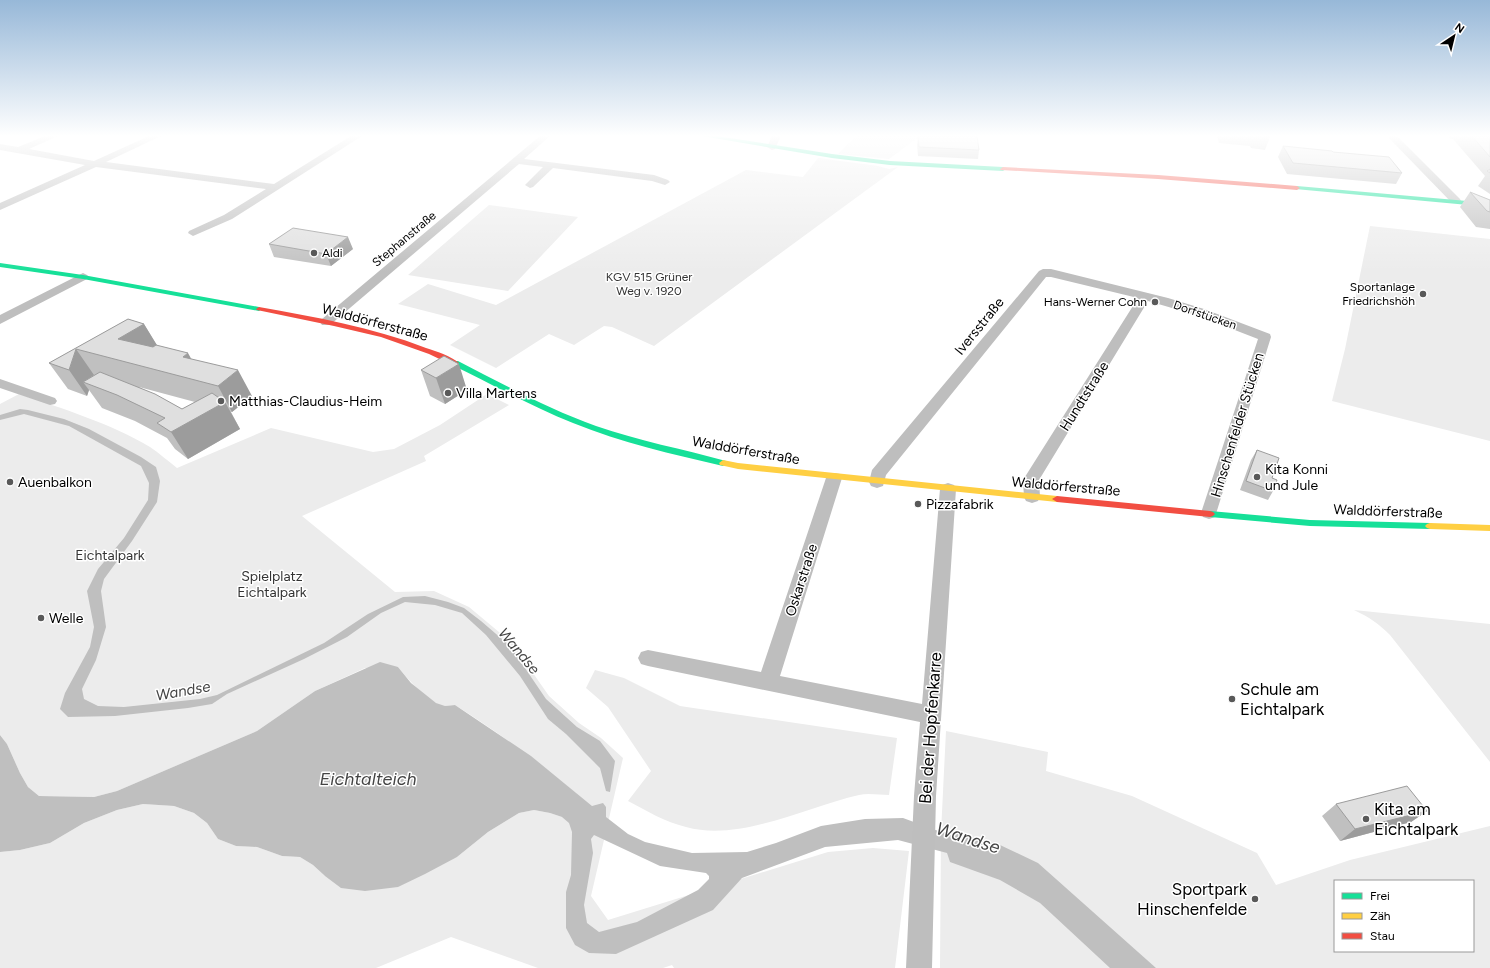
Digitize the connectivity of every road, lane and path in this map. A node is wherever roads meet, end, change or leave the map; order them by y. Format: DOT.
graph roads {
  1 [pos="58,181"];
  2 [pos="230,181"];
  3 [pos="285,181"];
  4 [pos="493,181"];
  5 [pos="534,181"];
  6 [pos="1210,181"];
  7 [pos="1436,181"];
  8 [pos="530,185"];
  9 [pos="276,187"];
  10 [pos="1456,201"];
  11 [pos="1490,205"];
  12 [pos="0,207"];
  13 [pos="193,233"];
  14 [pos="0,265"];
  15 [pos="83,277"];
  16 [pos="1145,296"];
  17 [pos="0,320"];
  18 [pos="326,322"];
  19 [pos="1265,337"];
  20 [pos="0,383"];
  21 [pos="50,401"];
  22 [pos="834,478"];
  23 [pos="877,482"];
  24 [pos="948,489"];
  25 [pos="1032,497"];
  26 [pos="1209,513"];
  27 [pos="1490,528"];
  28 [pos="648,658"];
  29 [pos="768,682"];
  30 [pos="930,715"];
  31 [pos="919,968"];
  1 -- 12 [label="street"];
  2 -- 9 [label="street"];
  3 -- 9 [label="street"];
  4 -- 18 [label="street, Stephanstraße"];
  5 -- 8 [label="street"];
  6 -- 10 [label="street"];
  7 -- 10 [label="street"];
  9 -- 13 [label="street"];
  10 -- 11 [label="street"];
  14 -- 15 [label="street, Walddörferstraße"];
  15 -- 17 [label="street"];
  15 -- 18 [label="street, Walddörferstraße"];
  16 -- 19 [label="street, Dorfstücken"];
  16 -- 23 [label="street, Iversstraße"];
  16 -- 25 [label="street, Hundtstraße"];
  18 -- 22 [label="street, Walddörferstraße"];
  19 -- 26 [label="street, Hinschenfelder Stücken"];
  20 -- 21 [label="street"];
  22 -- 23 [label="street, Walddörferstraße"];
  22 -- 29 [label="street, Oskarstraße"];
  23 -- 24 [label="street, Walddörferstraße"];
  24 -- 25 [label="street, Walddörferstraße"];
  24 -- 30 [label="street, Bei der Hopfenkarre"];
  25 -- 26 [label="street, Walddörferstraße"];
  26 -- 27 [label="street, Walddörferstraße"];
  28 -- 29 [label="street"];
  29 -- 30 [label="street"];
  30 -- 31 [label="street, Bei der Hopfenkarre"];
}
